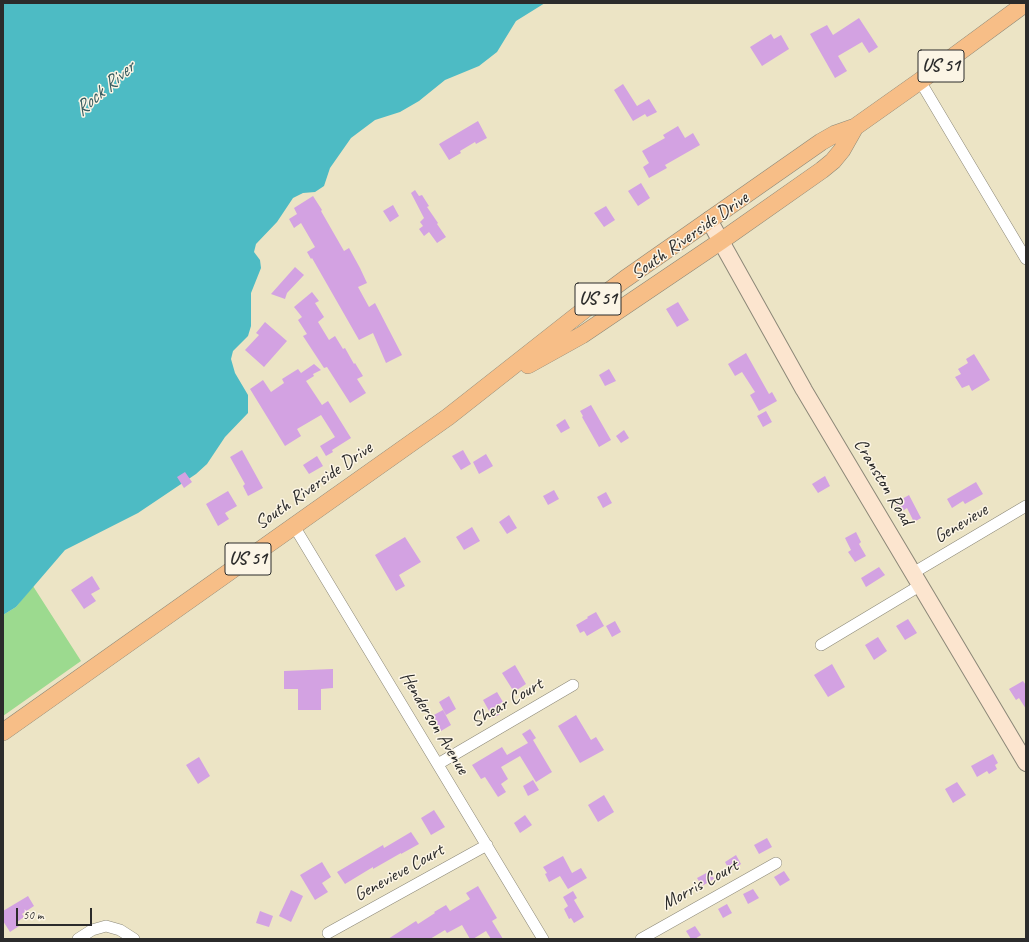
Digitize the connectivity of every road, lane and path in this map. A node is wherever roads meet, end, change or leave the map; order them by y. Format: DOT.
graph roads {
  1 [pos="1026,3"];
  2 [pos="920,82"];
  3 [pos="855,127"];
  4 [pos="709,220"];
  5 [pos="721,241"];
  6 [pos="1026,260"];
  7 [pos="492,384"];
  8 [pos="1026,506"];
  9 [pos="294,526"];
  10 [pos="917,579"];
  11 [pos="821,645"];
  12 [pos="573,685"];
  13 [pos="3,732"];
  14 [pos="1026,763"];
  15 [pos="438,764"];
  16 [pos="487,845"];
  17 [pos="776,863"];
  18 [pos="328,933"];
  19 [pos="78,939"];
  20 [pos="134,939"];
  21 [pos="544,939"];
  22 [pos="641,939"];
  1 -- 2 [label="main road, South Riverside Drive / US 51"];
  2 -- 3 [label="main road, South Riverside Drive / US 51"];
  2 -- 6 [label="street"];
  3 -- 4 [label="main road, South Riverside Drive / US 51"];
  3 -- 5 [label="main road, South Riverside Drive / US 51"];
  4 -- 5 [label="street, Cranston Road"];
  4 -- 7 [label="main road, South Riverside Drive / US 51"];
  5 -- 7 [label="main road, South Riverside Drive / US 51"];
  5 -- 10 [label="street, Cranston Road"];
  7 -- 9 [label="main road, South Riverside Drive / US 51"];
  8 -- 10 [label="street, Genevieve"];
  9 -- 13 [label="main road, South Riverside Drive / US 51"];
  9 -- 15 [label="street, Henderson Avenue"];
  10 -- 11 [label="street, Genevieve"];
  10 -- 14 [label="street, Cranston Road"];
  12 -- 15 [label="street, Shear Court"];
  15 -- 16 [label="street, Henderson Avenue"];
  16 -- 18 [label="street, Genevieve Court"];
  16 -- 21 [label="street, Henderson Avenue"];
  17 -- 22 [label="street, Morris Court"];
  19 -- 20 [label="street"];
}
